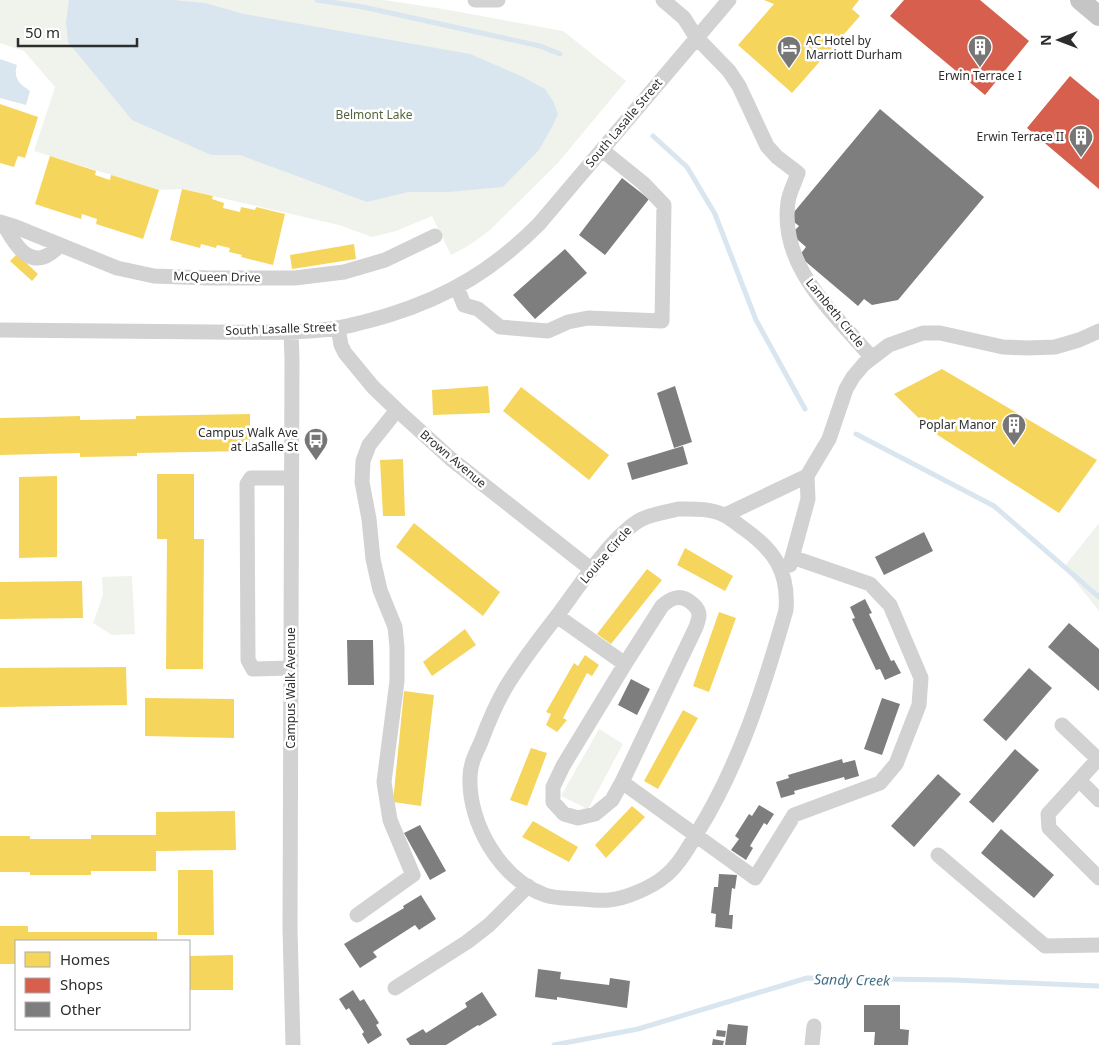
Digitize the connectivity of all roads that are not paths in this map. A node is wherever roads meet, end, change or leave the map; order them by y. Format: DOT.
graph roads {
  1 [pos="475,0"];
  2 [pos="498,0"];
  3 [pos="663,0"];
  4 [pos="729,0"];
  5 [pos="1080,0"];
  6 [pos="1099,16"];
  7 [pos="696,37"];
  8 [pos="602,150"];
  9 [pos="2,223"];
  10 [pos="435,236"];
  11 [pos="60,245"];
  12 [pos="457,287"];
  13 [pos="338,328"];
  14 [pos="0,330"];
  15 [pos="291,331"];
  16 [pos="1099,331"];
  17 [pos="872,358"];
  18 [pos="397,410"];
  19 [pos="807,476"];
  20 [pos="291,478"];
  21 [pos="725,515"];
  22 [pos="792,557"];
  23 [pos="592,570"];
  24 [pos="786,582"];
  25 [pos="557,616"];
  26 [pos="625,664"];
  27 [pos="291,668"];
  28 [pos="1062,725"];
  29 [pos="1099,759"];
  30 [pos="1079,780"];
  31 [pos="622,782"];
  32 [pos="1099,800"];
  33 [pos="695,836"];
  34 [pos="938,855"];
  35 [pos="1099,878"];
  36 [pos="528,886"];
  37 [pos="357,915"];
  38 [pos="1099,945"];
  39 [pos="394,988"];
  40 [pos="814,1026"];
  41 [pos="293,1045"];
  42 [pos="812,1045"];
  1 -- 2 [label="street"];
  3 -- 7 [label="street"];
  4 -- 7 [label="street, South Lasalle Street"];
  5 -- 6 [label="main road"];
  7 -- 8 [label="street, South Lasalle Street"];
  7 -- 17 [label="street, Lambeth Circle"];
  8 -- 12 [label="street, South Lasalle Street"];
  8 -- 12 [label="street"];
  9 -- 11 [label="street, McQueen Drive"];
  9 -- 11 [label="street"];
  10 -- 11 [label="street, McQueen Drive"];
  12 -- 13 [label="street, South Lasalle Street"];
  13 -- 15 [label="street, South Lasalle Street"];
  13 -- 18 [label="street, Brown Avenue"];
  14 -- 15 [label="street, South Lasalle Street"];
  15 -- 20 [label="street, Campus Walk Avenue"];
  16 -- 17 [label="street, Lambeth Circle"];
  17 -- 19 [label="street, Lambeth Circle"];
  18 -- 23 [label="street, Brown Avenue"];
  18 -- 37 [label="street"];
  19 -- 21 [label="street"];
  19 -- 22 [label="street"];
  20 -- 27 [label="street, Campus Walk Avenue"];
  20 -- 27 [label="street"];
  21 -- 23 [label="street, Louise Circle"];
  21 -- 24 [label="street, Louise Circle"];
  22 -- 24 [label="street"];
  22 -- 33 [label="street"];
  23 -- 25 [label="street, Louise Circle"];
  24 -- 33 [label="street, Louise Circle"];
  25 -- 26 [label="street"];
  25 -- 36 [label="street, Louise Circle"];
  26 -- 31 [label="street"];
  26 -- 31 [label="street"];
  27 -- 41 [label="street, Campus Walk Avenue"];
  28 -- 29 [label="street"];
  29 -- 30 [label="street"];
  30 -- 32 [label="street"];
  30 -- 35 [label="street"];
  31 -- 33 [label="street"];
  33 -- 36 [label="street, Louise Circle"];
  34 -- 38 [label="street"];
  36 -- 39 [label="street"];
  40 -- 42 [label="street"];
}
